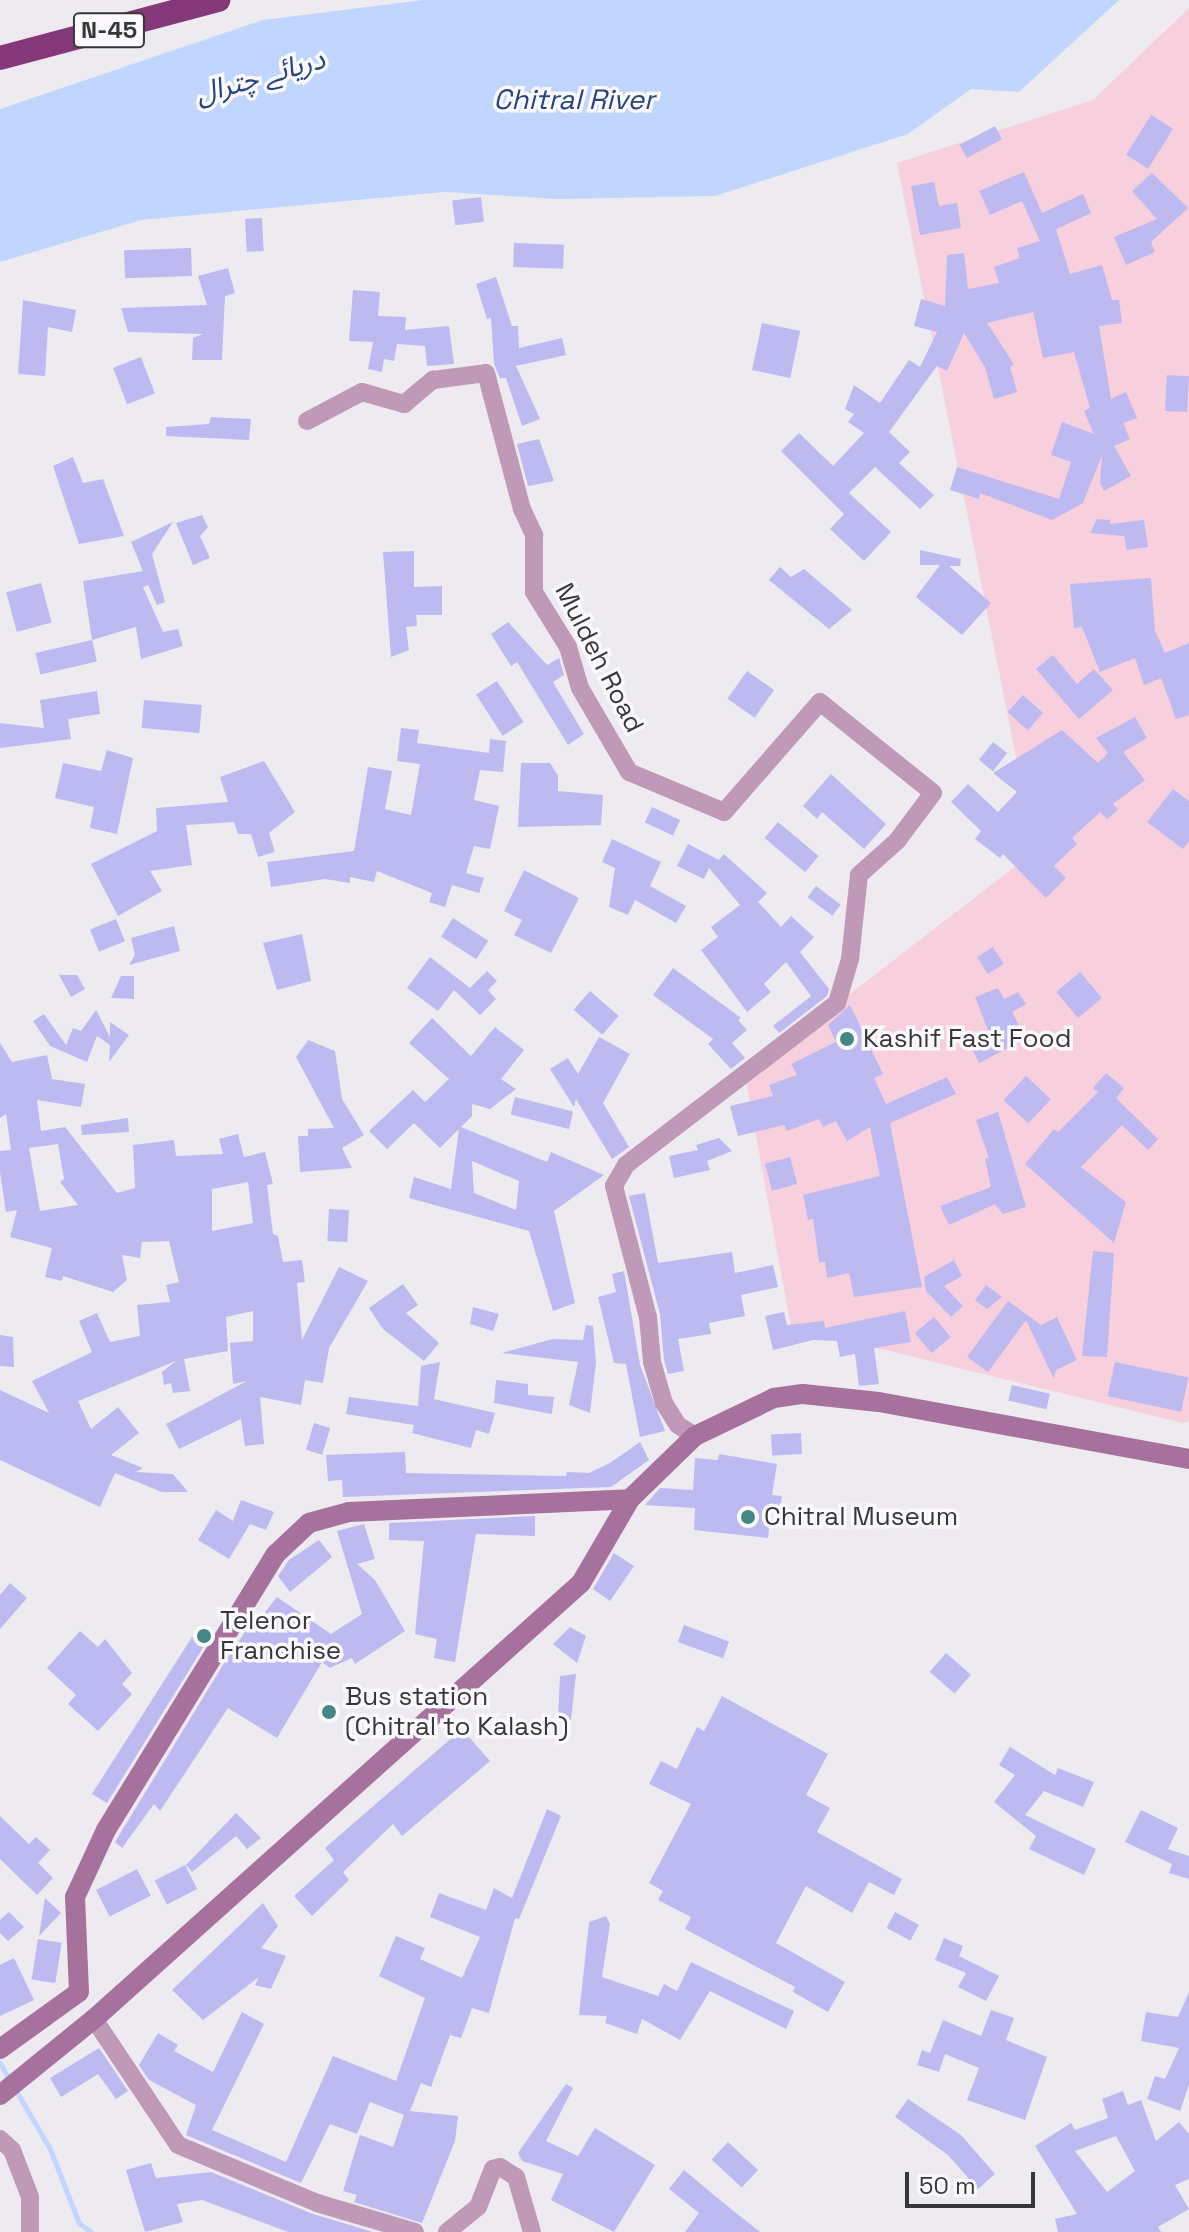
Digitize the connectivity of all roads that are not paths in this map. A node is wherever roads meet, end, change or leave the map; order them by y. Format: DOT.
graph roads {
  1 [pos="218,0"];
  2 [pos="0,58"];
  3 [pos="307,421"];
  4 [pos="695,1436"];
  5 [pos="1189,1459"];
  6 [pos="630,1499"];
  7 [pos="94,2019"];
  8 [pos="0,2049"];
  9 [pos="0,2095"];
  10 [pos="0,2139"];
  11 [pos="30,2232"];
  12 [pos="415,2232"];
  13 [pos="447,2232"];
  14 [pos="532,2232"];
  1 -- 2 [label="highway, N-45"];
  3 -- 4 [label="street, Muldeh Road"];
  4 -- 5 [label="street"];
  4 -- 6 [label="street"];
  6 -- 7 [label="street"];
  6 -- 8 [label="street"];
  7 -- 9 [label="street"];
  7 -- 12 [label="street"];
  10 -- 11 [label="street"];
  13 -- 14 [label="street"];
}
